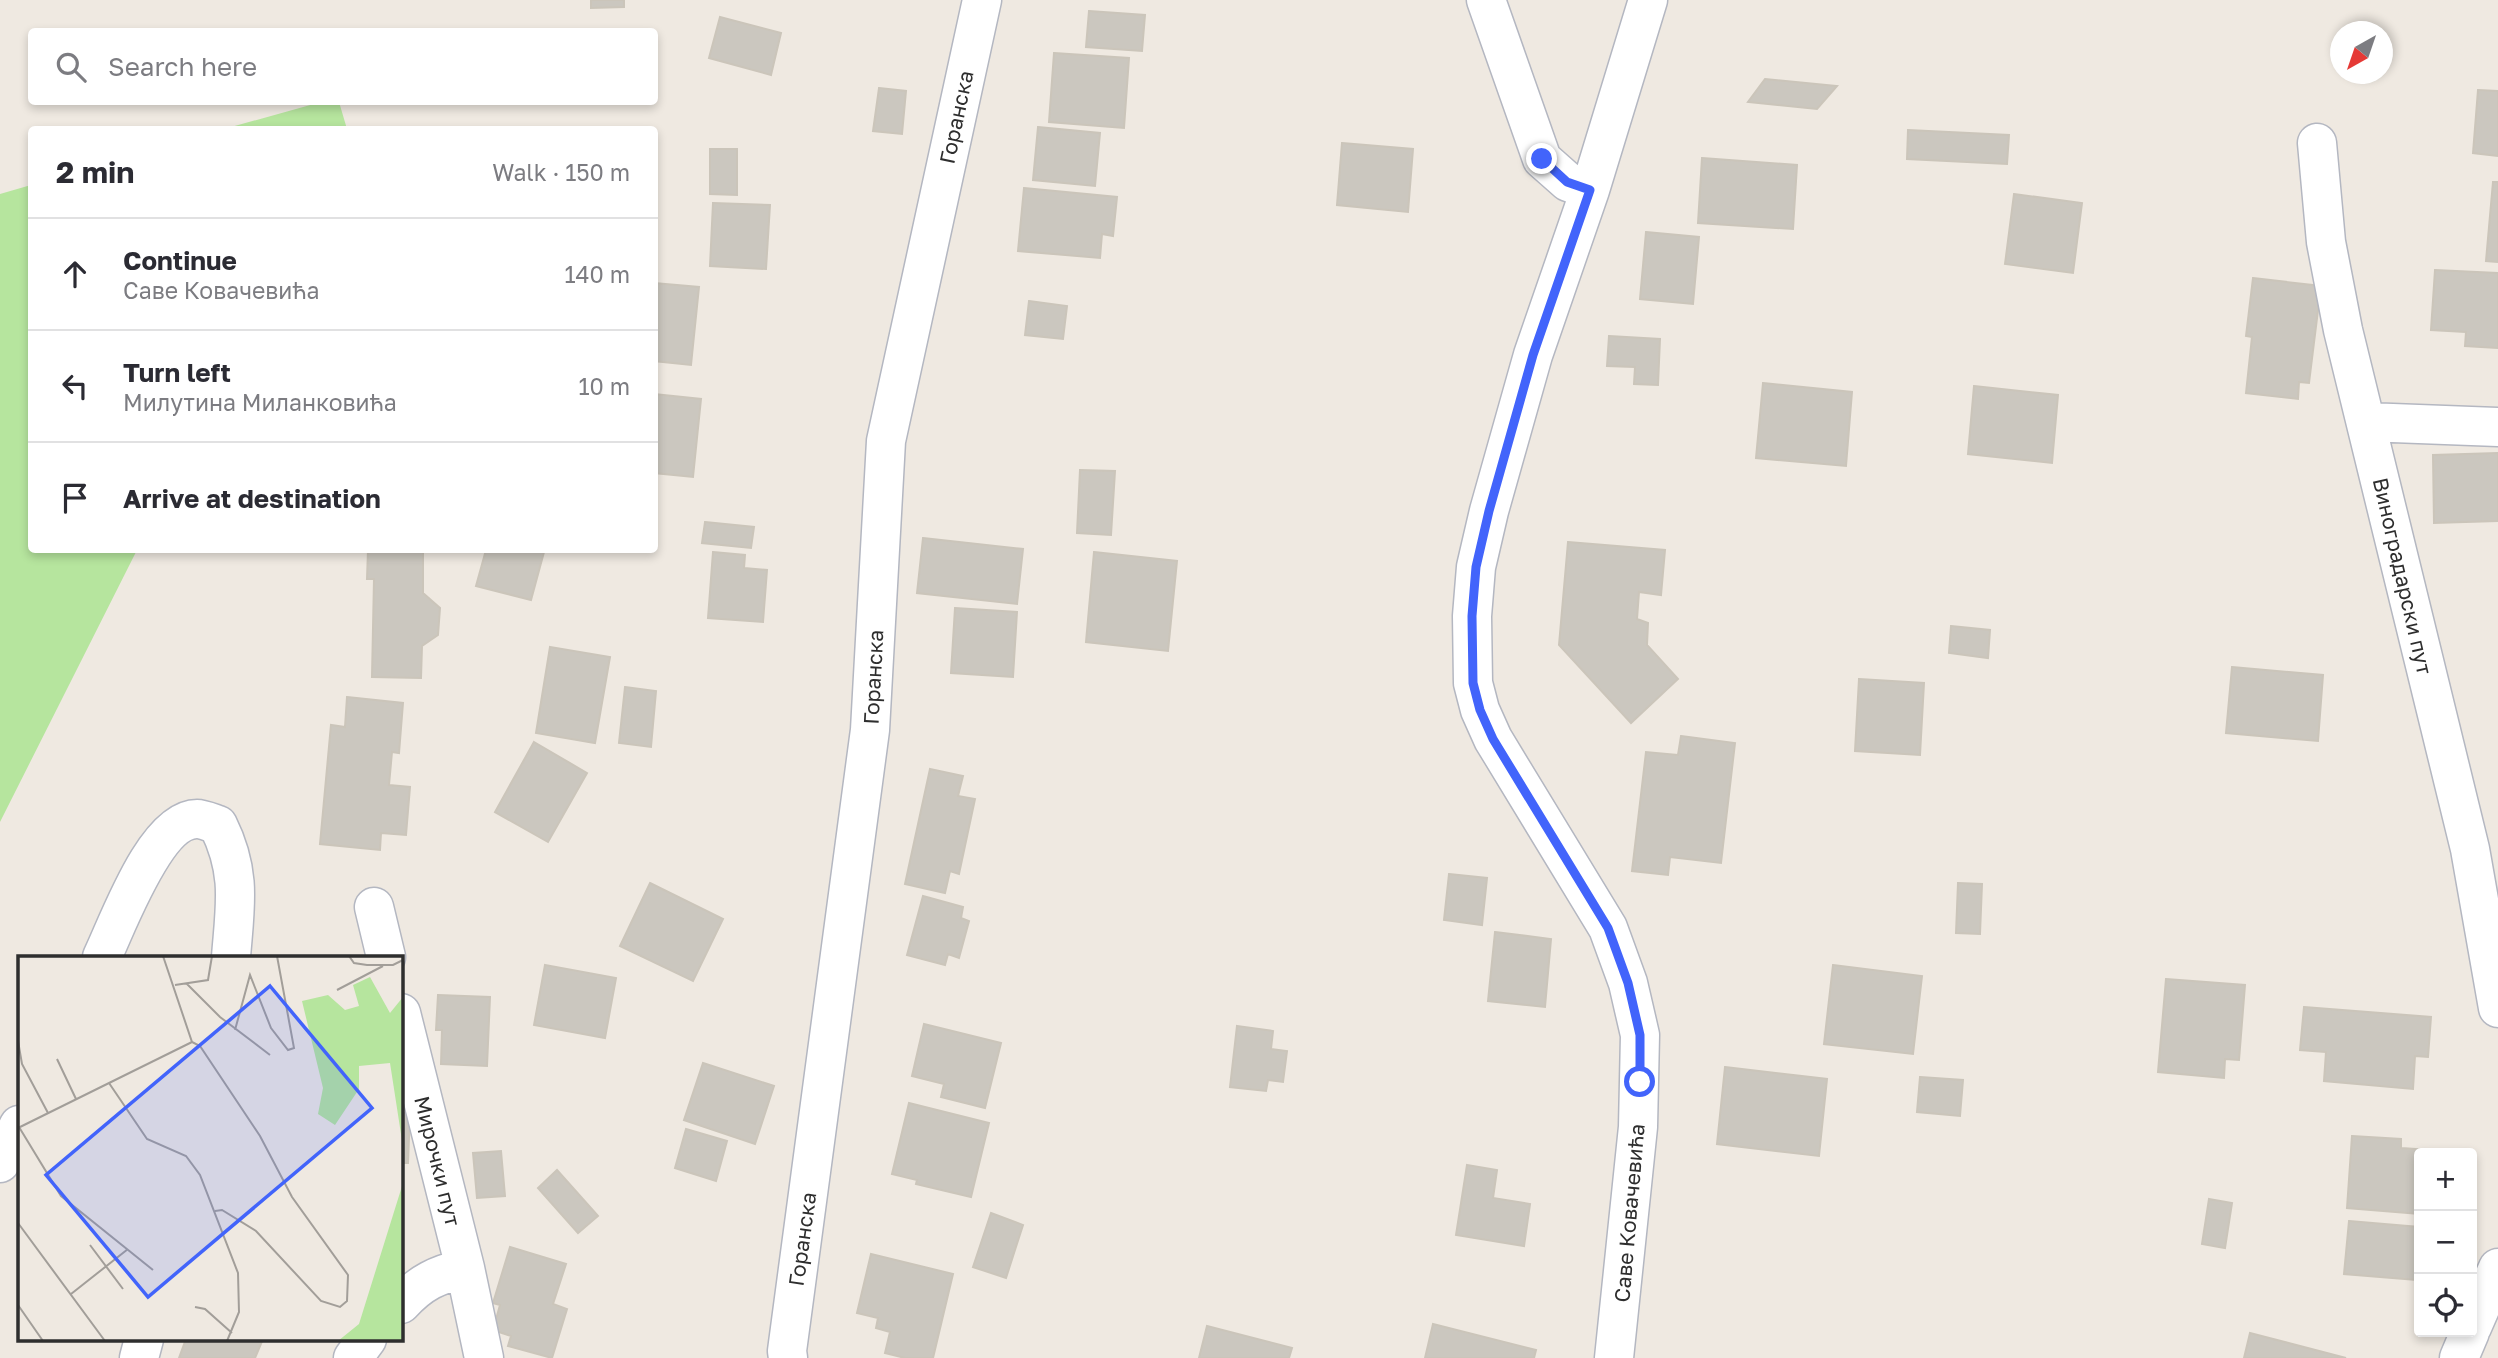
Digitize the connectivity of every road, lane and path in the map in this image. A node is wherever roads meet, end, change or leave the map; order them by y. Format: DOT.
graph roads {
  1 [pos="982,0"];
  2 [pos="1486,0"];
  3 [pos="1648,0"];
  4 [pos="2317,143"];
  5 [pos="1590,190"];
  6 [pos="2366,422"];
  7 [pos="2498,426"];
  8 [pos="374,907"];
  9 [pos="102,956"];
  10 [pos="231,956"];
  11 [pos="386,956"];
  12 [pos="2498,1007"];
  13 [pos="402,1017"];
  14 [pos="18,1127"];
  15 [pos="0,1163"];
  16 [pos="466,1268"];
  17 [pos="2498,1268"];
  18 [pos="402,1303"];
  19 [pos="2477,1315"];
  20 [pos="2468,1337"];
  21 [pos="144,1340"];
  22 [pos="367,1340"];
  23 [pos="139,1358"];
  24 [pos="353,1358"];
  25 [pos="484,1358"];
  26 [pos="788,1358"];
  27 [pos="1614,1358"];
  28 [pos="2459,1358"];
  1 -- 26 [label="street, Горанска"];
  2 -- 5 [label="street"];
  3 -- 5 [label="street, Саве Ковачевића"];
  4 -- 6 [label="street, Виноградарски пут"];
  5 -- 27 [label="street, Саве Ковачевића"];
  6 -- 7 [label="street"];
  6 -- 12 [label="street, Виноградарски пут"];
  8 -- 11 [label="street"];
  9 -- 10 [label="street"];
  13 -- 16 [label="street, Мирочки пут"];
  14 -- 15 [label="street"];
  16 -- 18 [label="street"];
  16 -- 25 [label="street, Мирочки пут"];
  17 -- 19 [label="street"];
  20 -- 28 [label="street"];
  21 -- 23 [label="street"];
  22 -- 24 [label="street"];
}
